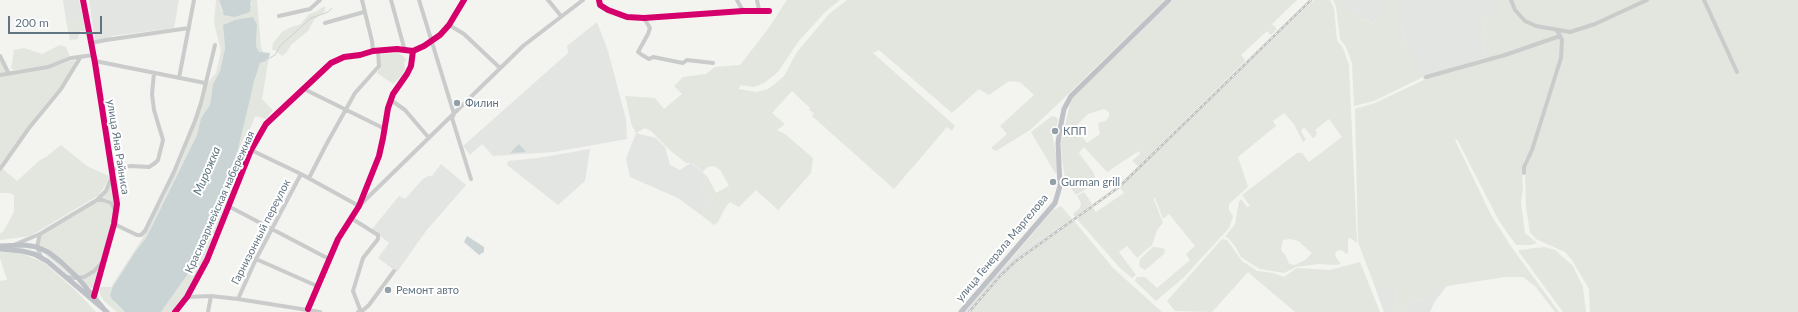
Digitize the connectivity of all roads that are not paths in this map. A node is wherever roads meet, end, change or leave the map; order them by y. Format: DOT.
graph roads {
  1 [pos="83,0"];
  2 [pos="194,0"];
  3 [pos="320,0"];
  4 [pos="362,0"];
  5 [pos="391,0"];
  6 [pos="420,0"];
  7 [pos="464,0"];
  8 [pos="548,0"];
  9 [pos="582,0"];
  10 [pos="598,0"];
  11 [pos="736,0"];
  12 [pos="757,0"];
  13 [pos="1169,0"];
  14 [pos="1511,0"];
  15 [pos="1647,0"];
  16 [pos="1704,0"];
  17 [pos="759,10"];
  18 [pos="742,11"];
  19 [pos="768,11"];
  20 [pos="364,12"];
  21 [pos="279,16"];
  22 [pos="561,16"];
  23 [pos="644,18"];
  24 [pos="325,23"];
  25 [pos="449,25"];
  26 [pos="188,28"];
  27 [pos="1557,30"];
  28 [pos="1560,36"];
  29 [pos="431,41"];
  30 [pos="91,43"];
  31 [pos="215,45"];
  32 [pos="375,51"];
  33 [pos="405,51"];
  34 [pos="413,51"];
  35 [pos="94,55"];
  36 [pos="0,56"];
  37 [pos="80,58"];
  38 [pos="95,61"];
  39 [pos="713,64"];
  40 [pos="500,68"];
  41 [pos="8,72"];
  42 [pos="1737,72"];
  43 [pos="154,73"];
  44 [pos="0,75"];
  45 [pos="179,78"];
  46 [pos="1426,78"];
  47 [pos="205,83"];
  48 [pos="304,89"];
  49 [pos="391,100"];
  50 [pos="346,109"];
  51 [pos="454,114"];
  52 [pos="385,129"];
  53 [pos="429,138"];
  54 [pos="251,150"];
  55 [pos="0,169"];
  56 [pos="113,171"];
  57 [pos="1524,173"];
  58 [pos="301,174"];
  59 [pos="309,178"];
  60 [pos="471,179"];
  61 [pos="97,200"];
  62 [pos="359,206"];
  63 [pos="230,207"];
  64 [pos="117,212"];
  65 [pos="351,218"];
  66 [pos="114,224"];
  67 [pos="272,228"];
  68 [pos="40,234"];
  69 [pos="15,244"];
  70 [pos="0,246"];
  71 [pos="36,247"];
  72 [pos="0,249"];
  73 [pos="40,257"];
  74 [pos="256,259"];
  75 [pos="329,259"];
  76 [pos="103,260"];
  77 [pos="394,271"];
  78 [pos="67,277"];
  79 [pos="78,278"];
  80 [pos="317,286"];
  81 [pos="94,296"];
  82 [pos="211,296"];
  83 [pos="187,297"];
  84 [pos="238,299"];
  85 [pos="308,309"];
  86 [pos="106,311"];
  87 [pos="175,312"];
  88 [pos="208,312"];
  89 [pos="320,312"];
  90 [pos="360,312"];
  91 [pos="961,312"];
  1 -- 30 [label="street, улица Яна Райниса"];
  2 -- 26 [label="street"];
  3 -- 21 [label="street"];
  4 -- 20 [label="street"];
  5 -- 33 [label="street"];
  6 -- 29 [label="street"];
  7 -- 25 [label="street"];
  8 -- 22 [label="street"];
  9 -- 22 [label="street"];
  10 -- 23 [label="street"];
  11 -- 18 [label="street"];
  12 -- 17 [label="street"];
  13 -- 91 [label="main road, улица Генерала Маргелова"];
  14 -- 27 [label="street"];
  15 -- 27 [label="street"];
  16 -- 42 [label="street"];
  17 -- 18 [label="street"];
  17 -- 19 [label="street"];
  18 -- 23 [label="street"];
  20 -- 24 [label="street"];
  20 -- 32 [label="street"];
  22 -- 40 [label="street"];
  23 -- 39 [label="street"];
  25 -- 29 [label="street"];
  25 -- 40 [label="street"];
  26 -- 30 [label="street"];
  26 -- 45 [label="street"];
  27 -- 28 [label="street"];
  28 -- 46 [label="street"];
  28 -- 57 [label="street"];
  29 -- 34 [label="street"];
  29 -- 51 [label="street"];
  30 -- 35 [label="street, улица Яна Райниса"];
  31 -- 47 [label="street"];
  32 -- 33 [label="street, Красноармейская набережная"];
  32 -- 48 [label="street, Красноармейская набережная"];
  32 -- 50 [label="street"];
  33 -- 34 [label="street, Красноармейская набережная"];
  34 -- 49 [label="street"];
  35 -- 37 [label="street"];
  35 -- 38 [label="street, улица Яна Райниса"];
  36 -- 41 [label="street"];
  37 -- 41 [label="street"];
  37 -- 55 [label="street"];
  38 -- 43 [label="street"];
  38 -- 56 [label="street, улица Яна Райниса"];
  40 -- 51 [label="street"];
  41 -- 44 [label="street"];
  43 -- 45 [label="street"];
  43 -- 56 [label="street"];
  45 -- 47 [label="street"];
  47 -- 66 [label="street"];
  48 -- 50 [label="street"];
  48 -- 54 [label="street, Красноармейская набережная"];
  49 -- 52 [label="street"];
  49 -- 53 [label="street"];
  50 -- 52 [label="street"];
  50 -- 59 [label="street"];
  51 -- 53 [label="street"];
  51 -- 60 [label="street"];
  52 -- 62 [label="street"];
  53 -- 62 [label="street"];
  54 -- 58 [label="street"];
  54 -- 63 [label="street, Красноармейская набережная"];
  56 -- 61 [label="street"];
  56 -- 64 [label="street, улица Яна Райниса"];
  58 -- 59 [label="street"];
  58 -- 67 [label="street, Гарнизонный переулок"];
  59 -- 62 [label="street"];
  61 -- 64 [label="street"];
  61 -- 68 [label="street"];
  62 -- 65 [label="street"];
  63 -- 67 [label="street"];
  63 -- 83 [label="street, Красноармейская набережная"];
  64 -- 66 [label="street, улица Яна Райниса"];
  65 -- 75 [label="street"];
  65 -- 90 [label="street"];
  66 -- 76 [label="street, улица Яна Райниса"];
  67 -- 74 [label="street, Гарнизонный переулок"];
  67 -- 75 [label="street"];
  68 -- 69 [label="street"];
  68 -- 71 [label="street"];
  69 -- 70 [label="main road"];
  69 -- 71 [label="main road"];
  71 -- 73 [label="street"];
  71 -- 79 [label="main road"];
  72 -- 73 [label="main road"];
  73 -- 78 [label="main road"];
  74 -- 80 [label="street"];
  74 -- 84 [label="street, Гарнизонный переулок"];
  75 -- 80 [label="street"];
  76 -- 79 [label="street, улица Яна Райниса"];
  76 -- 81 [label="street, улица Яна Райниса"];
  77 -- 90 [label="street"];
  78 -- 79 [label="street"];
  78 -- 86 [label="main road"];
  79 -- 81 [label="main road"];
  80 -- 85 [label="street"];
  81 -- 86 [label="main road"];
  82 -- 83 [label="street"];
  82 -- 84 [label="street"];
  82 -- 88 [label="street"];
  83 -- 87 [label="street, Красноармейская набережная"];
  84 -- 85 [label="street"];
  85 -- 89 [label="street"];
}
